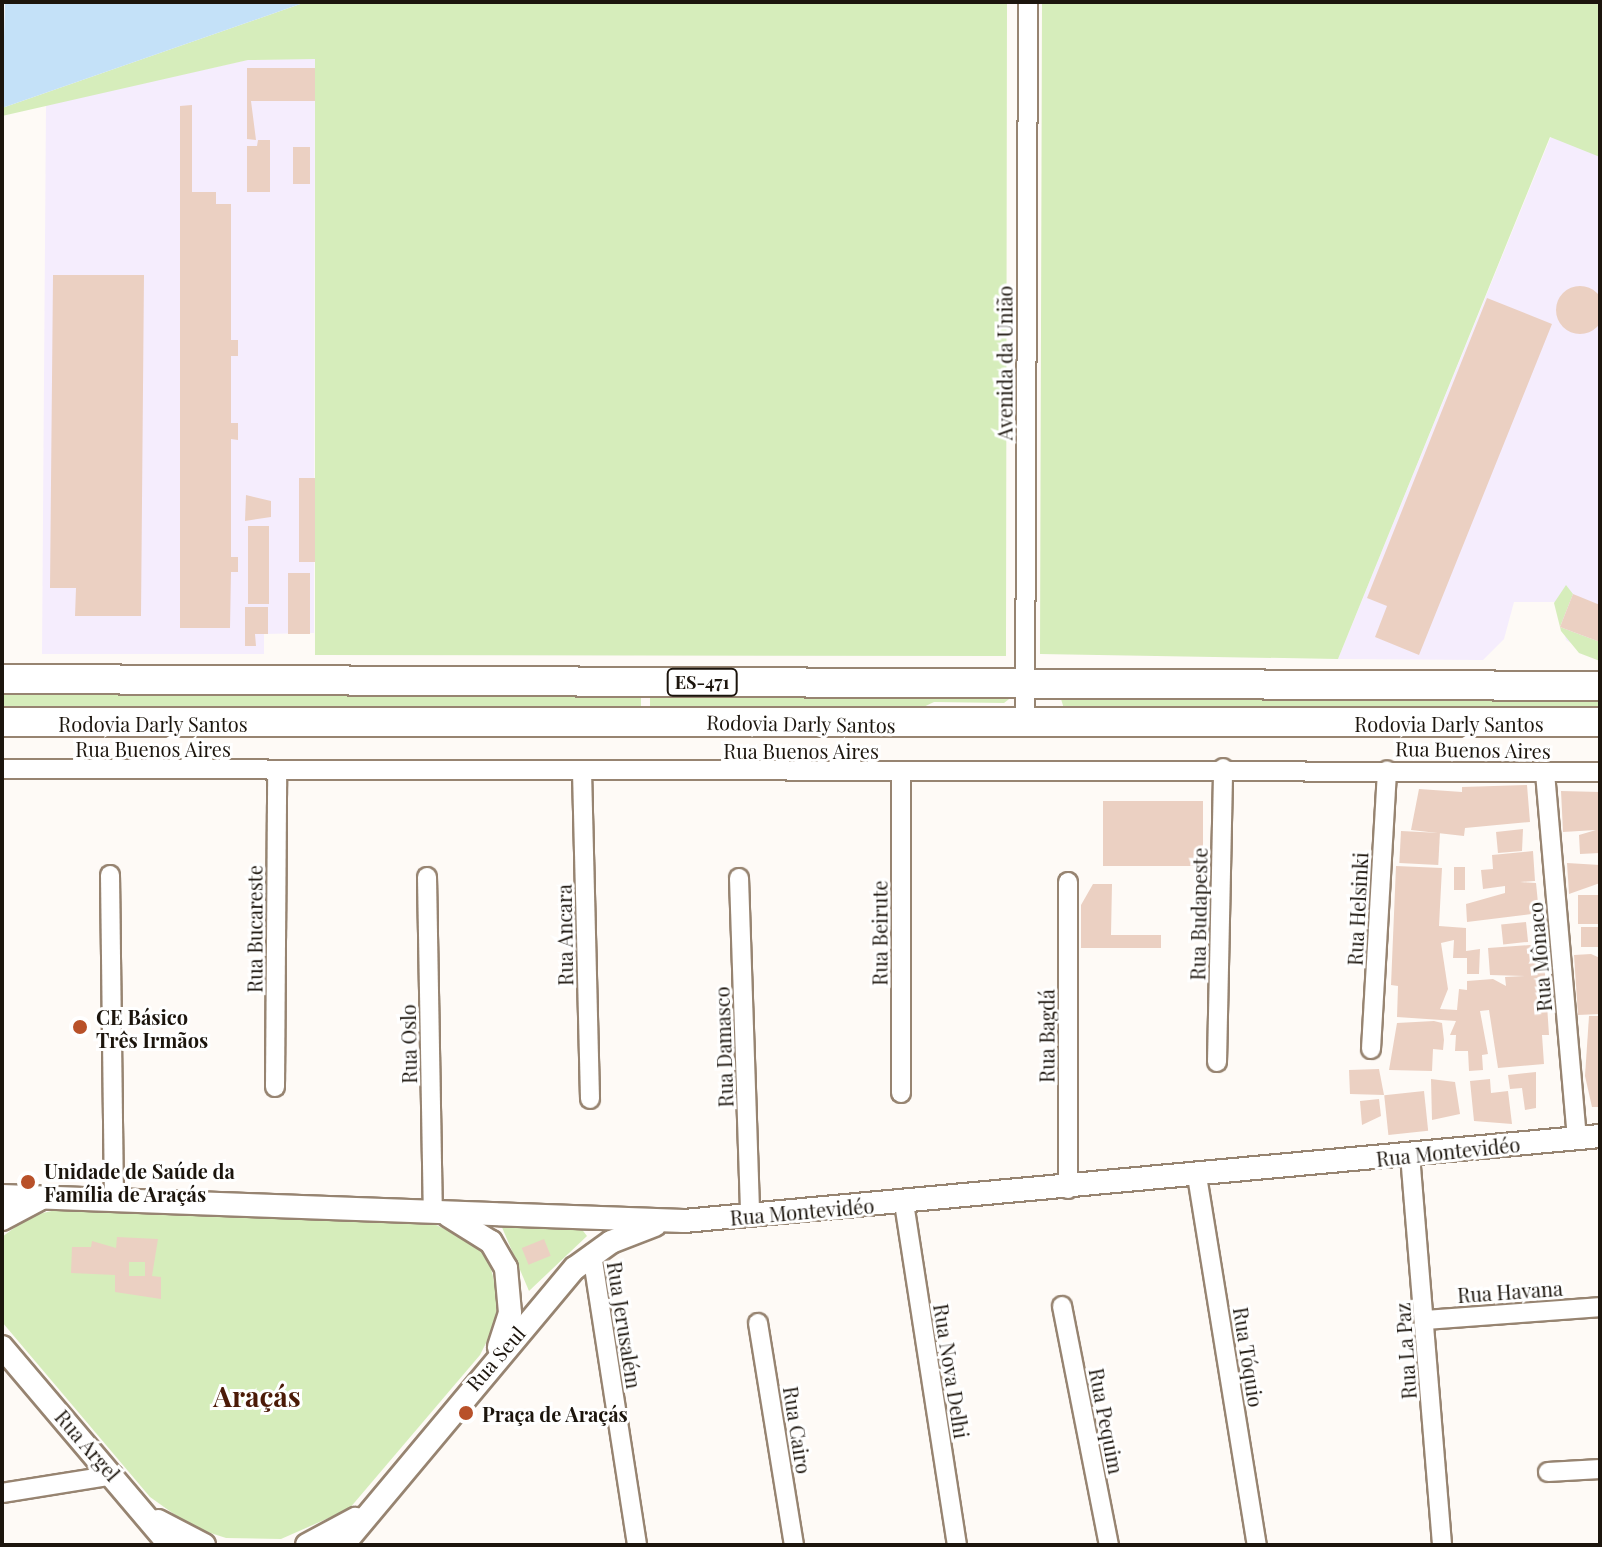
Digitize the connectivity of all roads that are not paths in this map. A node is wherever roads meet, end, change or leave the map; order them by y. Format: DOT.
graph roads {
  1 [pos="1028,2"];
  2 [pos="2,679"];
  3 [pos="1025,682"];
  4 [pos="1600,686"];
  5 [pos="2,722"];
  6 [pos="1600,722"];
  7 [pos="1025,724"];
  8 [pos="1223,768"];
  9 [pos="2,769"];
  10 [pos="277,770"];
  11 [pos="1387,770"];
  12 [pos="582,771"];
  13 [pos="901,772"];
  14 [pos="1600,772"];
  15 [pos="1545,773"];
  16 [pos="110,875"];
  17 [pos="427,877"];
  18 [pos="739,878"];
  19 [pos="1068,882"];
  20 [pos="1371,1049"];
  21 [pos="1217,1062"];
  22 [pos="275,1087"];
  23 [pos="901,1093"];
  24 [pos="590,1099"];
  25 [pos="1600,1136"];
  26 [pos="1577,1138"];
  27 [pos="1410,1155"];
  28 [pos="1197,1176"];
  29 [pos="1068,1189"];
  30 [pos="2,1196"];
  31 [pos="55,1198"];
  32 [pos="114,1200"];
  33 [pos="904,1203"];
  34 [pos="433,1211"];
  35 [pos="750,1215"];
  36 [pos="2,1219"];
  37 [pos="684,1221"];
  38 [pos="592,1254"];
  39 [pos="1062,1306"];
  40 [pos="1600,1307"];
  41 [pos="1424,1320"];
  42 [pos="758,1323"];
  43 [pos="5,1350"];
  44 [pos="491,1362"];
  45 [pos="1600,1469"];
  46 [pos="1548,1472"];
  47 [pos="121,1483"];
  48 [pos="385,1490"];
  49 [pos="2,1493"];
  50 [pos="170,1545"];
  51 [pos="204,1545"];
  52 [pos="307,1545"];
  53 [pos="343,1545"];
  54 [pos="637,1545"];
  55 [pos="794,1545"];
  56 [pos="957,1545"];
  57 [pos="1109,1545"];
  58 [pos="1257,1545"];
  59 [pos="1442,1545"];
  1 -- 3 [label="street, Avenida da União"];
  2 -- 3 [label="main road, Rodovia Darly Santos / ES-471"];
  3 -- 4 [label="main road, Rodovia Darly Santos / ES-471"];
  3 -- 7 [label="street, Avenida da União"];
  5 -- 7 [label="main road, Rodovia Darly Santos / ES-471"];
  6 -- 7 [label="main road, Rodovia Darly Santos / ES-471"];
  8 -- 11 [label="street, Rua Buenos Aires"];
  8 -- 13 [label="street, Rua Buenos Aires"];
  8 -- 21 [label="street, Rua Budapeste"];
  9 -- 10 [label="street, Rua Buenos Aires"];
  10 -- 12 [label="street, Rua Buenos Aires"];
  10 -- 22 [label="street, Rua Bucareste"];
  11 -- 15 [label="street, Rua Buenos Aires"];
  11 -- 20 [label="street, Rua Helsinki"];
  12 -- 13 [label="street, Rua Buenos Aires"];
  12 -- 24 [label="street, Rua Ancara"];
  13 -- 23 [label="street, Rua Beirute"];
  14 -- 15 [label="street, Rua Buenos Aires"];
  15 -- 26 [label="street, Rua Mônaco"];
  16 -- 32 [label="street"];
  17 -- 34 [label="street, Rua Oslo"];
  18 -- 35 [label="street, Rua Damasco"];
  19 -- 29 [label="street, Rua Bagdá"];
  25 -- 26 [label="street, Rua Montevidéo"];
  26 -- 27 [label="street, Rua Montevidéo"];
  27 -- 28 [label="street, Rua Montevidéo"];
  27 -- 41 [label="street, Rua La Paz"];
  28 -- 29 [label="street, Rua Montevidéo"];
  28 -- 58 [label="street, Rua Tóquio"];
  29 -- 33 [label="street, Rua Montevidéo"];
  30 -- 31 [label="street, Rua Montevidéo"];
  31 -- 32 [label="street, Rua Montevidéo"];
  31 -- 36 [label="street"];
  32 -- 34 [label="street, Rua Montevidéo"];
  33 -- 35 [label="street, Rua Montevidéo"];
  33 -- 56 [label="street, Rua Nova Delhi"];
  34 -- 37 [label="street, Rua Montevidéo"];
  34 -- 44 [label="street"];
  35 -- 37 [label="street, Rua Montevidéo"];
  37 -- 38 [label="street, Rua Seul"];
  38 -- 44 [label="street, Rua Seul"];
  38 -- 54 [label="street, Rua Jerusalém"];
  39 -- 57 [label="street, Rua Pequim"];
  40 -- 41 [label="street, Rua Havana"];
  41 -- 59 [label="street, Rua La Paz"];
  42 -- 55 [label="street, Rua Cairo"];
  43 -- 47 [label="street, Rua Argel"];
  44 -- 48 [label="street, Rua Seul"];
  45 -- 46 [label="street"];
  47 -- 49 [label="street"];
  47 -- 50 [label="street, Rua Argel"];
  47 -- 51 [label="street"];
  48 -- 52 [label="street"];
  48 -- 53 [label="street, Rua Seul"];
}
